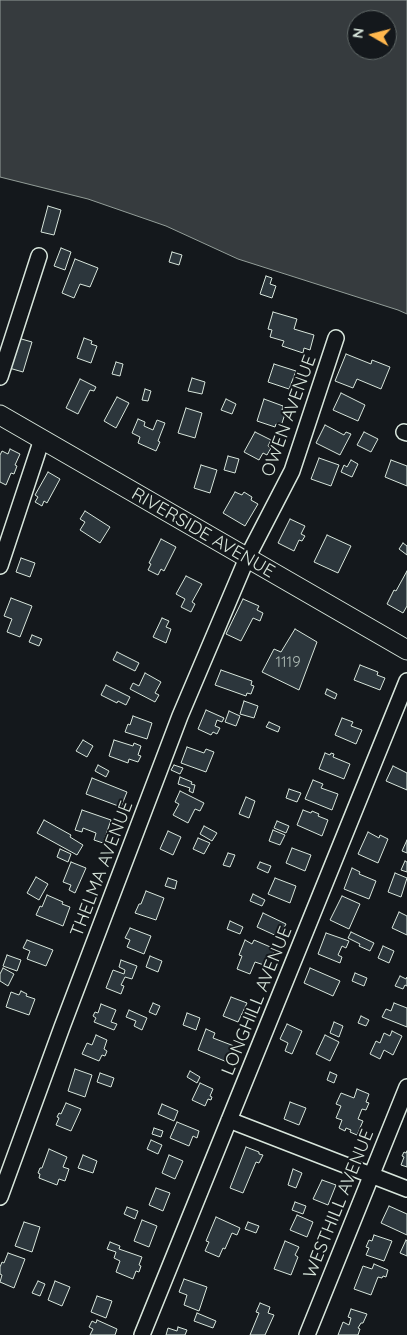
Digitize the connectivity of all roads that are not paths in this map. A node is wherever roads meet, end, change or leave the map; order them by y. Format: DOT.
graph roads {
  1 [pos="39,256"];
  2 [pos="336,338"];
  3 [pos="0,377"];
  4 [pos="0,415"];
  5 [pos="42,440"];
  6 [pos="247,558"];
  7 [pos="0,566"];
  8 [pos="407,650"];
  9 [pos="407,681"];
  10 [pos="407,1087"];
  11 [pos="229,1120"];
  12 [pos="372,1174"];
  13 [pos="407,1189"];
  14 [pos="0,1197"];
  15 [pos="142,1335"];
  16 [pos="306,1335"];
  1 -- 3 [label="street"];
  2 -- 6 [label="street, OWEN AVENUE"];
  4 -- 5 [label="main road, RIVERSIDE AVENUE"];
  5 -- 6 [label="main road, RIVERSIDE AVENUE"];
  5 -- 7 [label="street"];
  6 -- 8 [label="main road, RIVERSIDE AVENUE"];
  6 -- 14 [label="street, THELMA AVENUE"];
  9 -- 11 [label="street, LONGHILL AVENUE"];
  10 -- 12 [label="street, WESTHILL AVENUE"];
  11 -- 12 [label="street"];
  11 -- 15 [label="street, LONGHILL AVENUE"];
  12 -- 13 [label="street"];
  12 -- 16 [label="street, WESTHILL AVENUE"];
}
